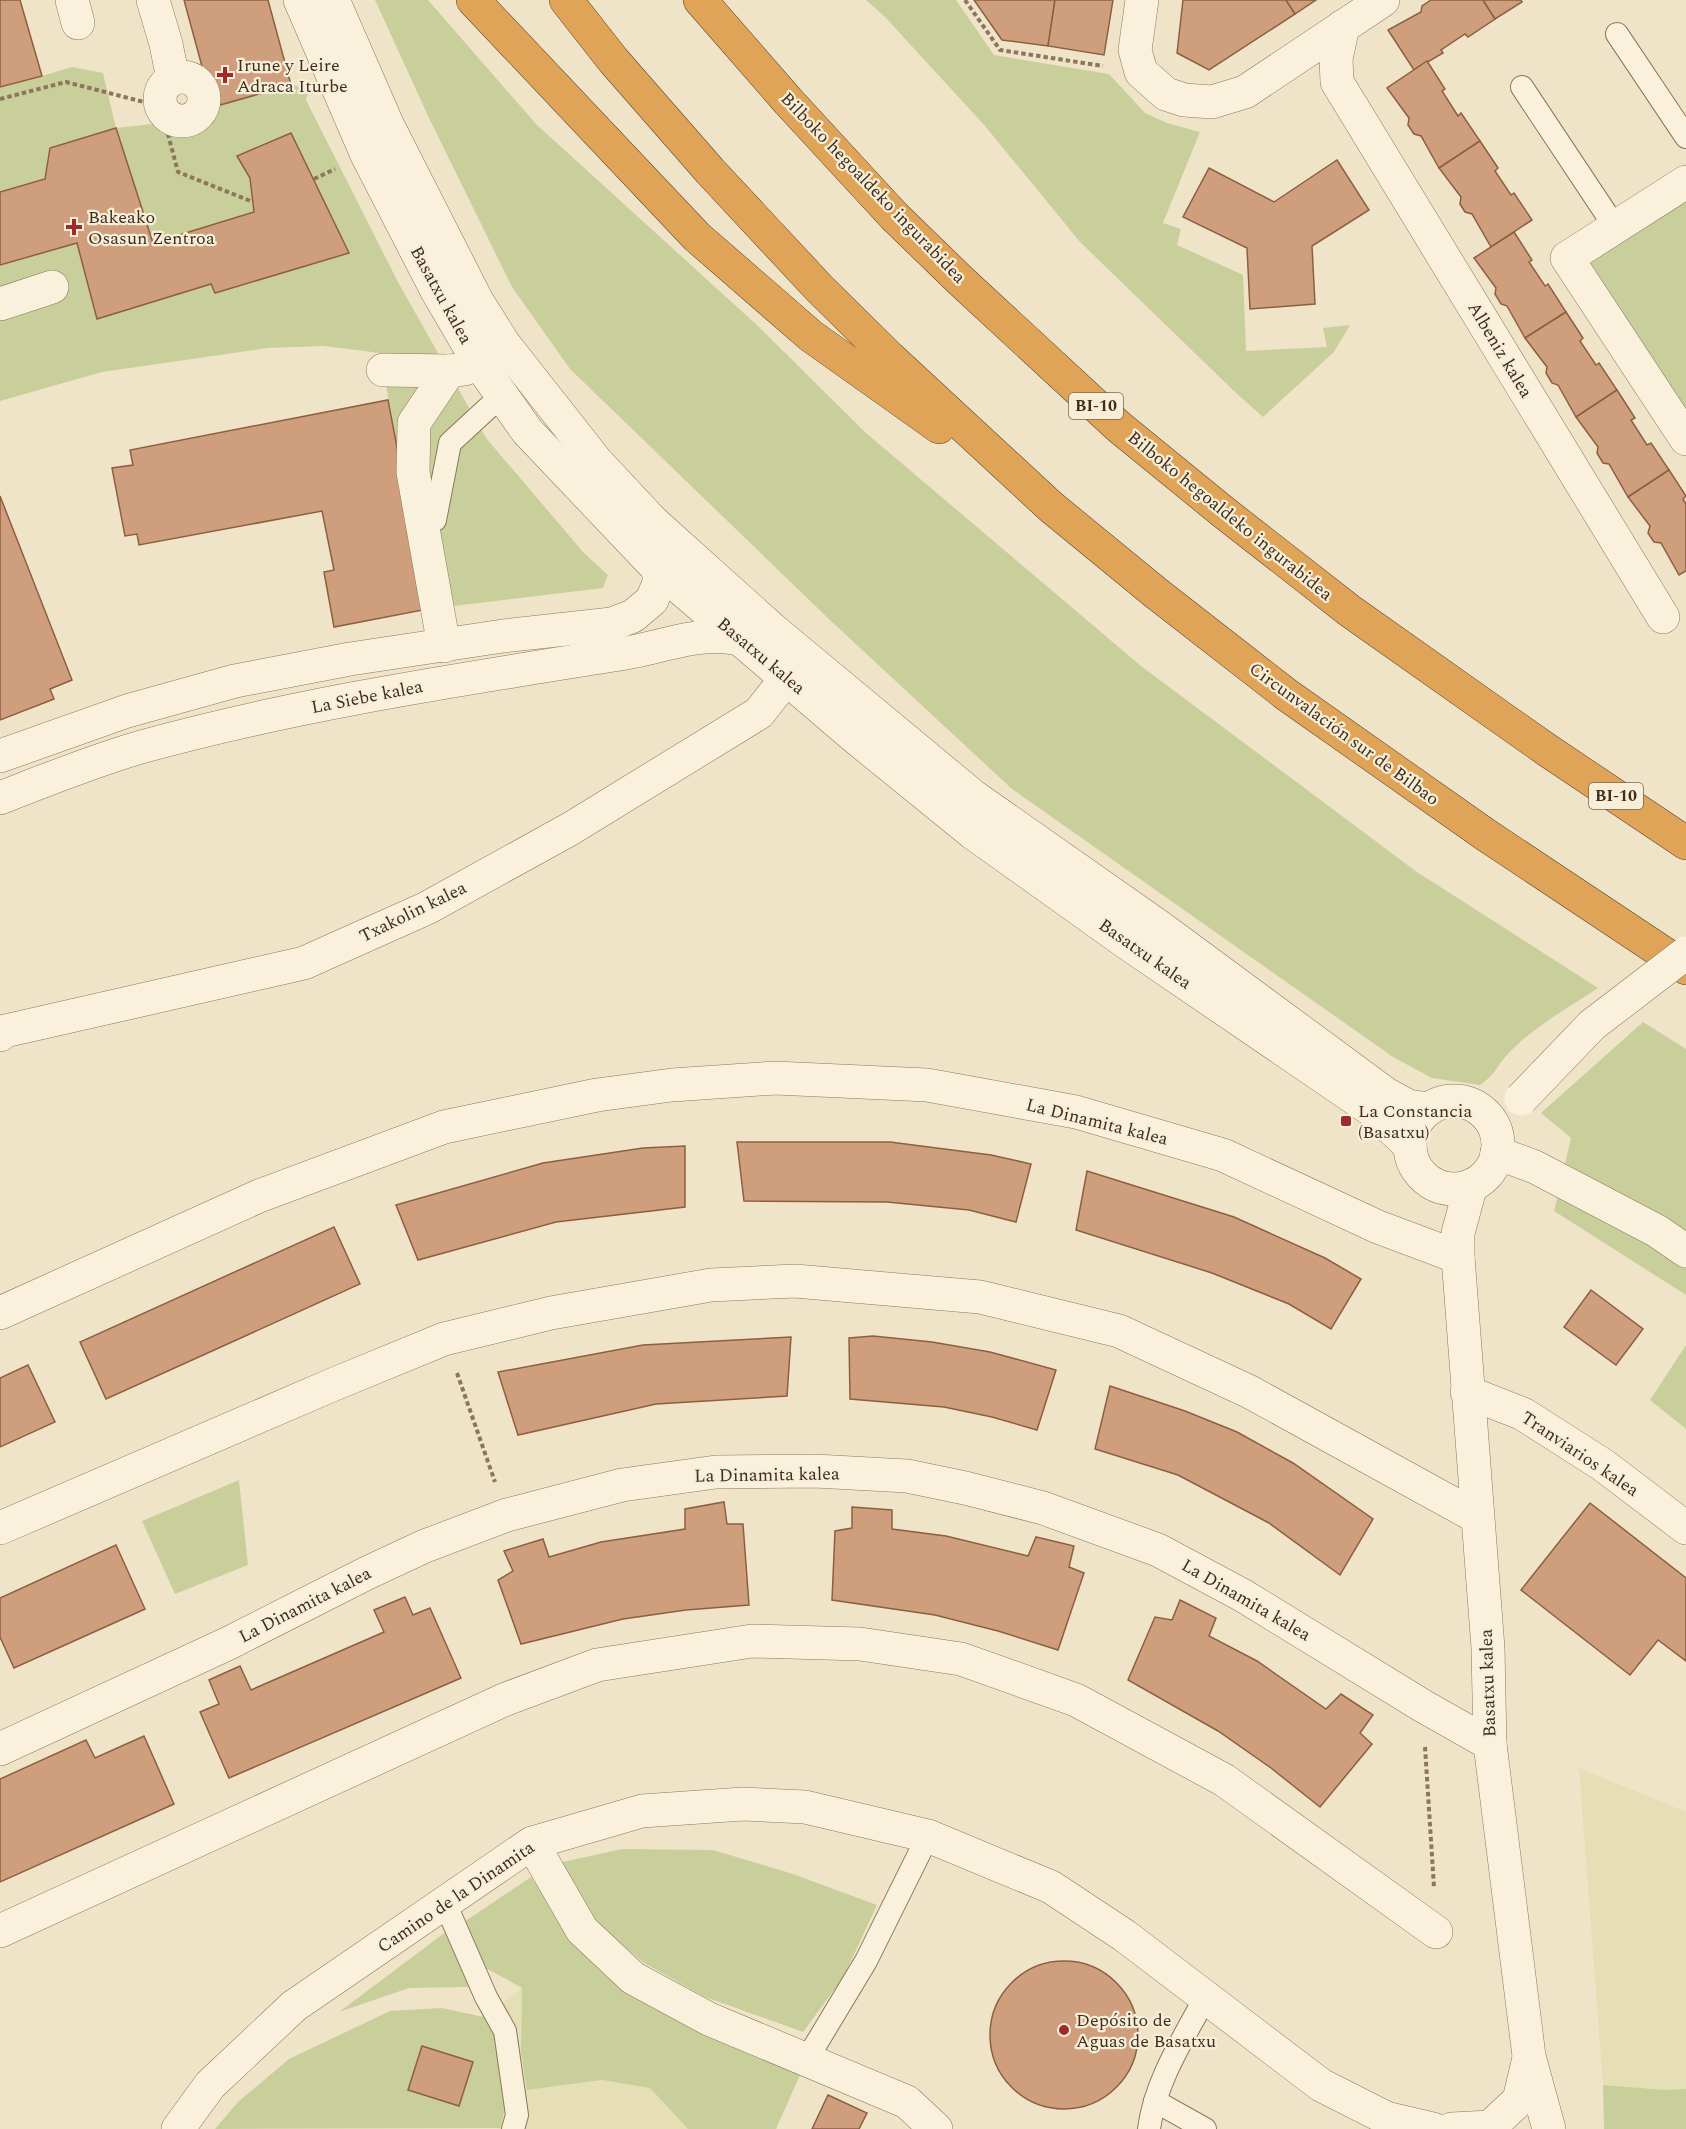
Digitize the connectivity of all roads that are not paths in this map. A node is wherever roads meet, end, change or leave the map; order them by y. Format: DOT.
graph roads {
  1 [pos="153,0"];
  2 [pos="300,0"];
  3 [pos="333,0"];
  4 [pos="473,0"];
  5 [pos="566,0"];
  6 [pos="700,0"];
  7 [pos="1142,0"];
  8 [pos="1383,0"];
  9 [pos="1343,26"];
  10 [pos="1617,34"];
  11 [pos="1264,79"];
  12 [pos="1336,82"];
  13 [pos="1522,87"];
  14 [pos="167,93"];
  15 [pos="1686,137"];
  16 [pos="1686,182"];
  17 [pos="1615,227"];
  18 [pos="52,287"];
  19 [pos="0,304"];
  20 [pos="383,370"];
  21 [pos="502,395"];
  22 [pos="1686,438"];
  23 [pos="1050,506"];
  24 [pos="435,520"];
  25 [pos="656,585"];
  26 [pos="724,586"];
  27 [pos="1663,617"];
  28 [pos="714,635"];
  29 [pos="444,646"];
  30 [pos="781,685"];
  31 [pos="0,756"];
  32 [pos="0,798"];
  33 [pos="1686,843"];
  34 [pos="1686,953"];
  35 [pos="1686,969"];
  36 [pos="0,1035"];
  37 [pos="1429,1109"];
  38 [pos="1489,1118"];
  39 [pos="1410,1146"];
  40 [pos="1497,1153"];
  41 [pos="1431,1182"];
  42 [pos="1471,1185"];
  43 [pos="1458,1245"];
  44 [pos="1686,1251"];
  45 [pos="0,1313"];
  46 [pos="1467,1392"];
  47 [pos="1477,1517"];
  48 [pos="0,1528"];
  49 [pos="1686,1528"];
  50 [pos="1490,1744"];
  51 [pos="0,1749"];
  52 [pos="928,1836"];
  53 [pos="532,1843"];
  54 [pos="445,1904"];
  55 [pos="0,1931"];
  56 [pos="1436,1932"];
  57 [pos="1205,1998"];
  58 [pos="1529,2056"];
  59 [pos="807,2059"];
  60 [pos="1151,2117"];
  61 [pos="1491,2128"];
  62 [pos="178,2129"];
  63 [pos="513,2129"];
  64 [pos="936,2129"];
  65 [pos="1205,2129"];
  66 [pos="1433,2129"];
  67 [pos="1452,2129"];
  68 [pos="1549,2129"];
  1 -- 14 [label="street"];
  2 -- 21 [label="street, Basatxu kalea"];
  3 -- 26 [label="street, Basatxu kalea"];
  4 -- 23 [label="highway"];
  5 -- 23 [label="highway"];
  6 -- 33 [label="highway, Bilboko hegoaldeko ingurabidea / BI-10"];
  7 -- 11 [label="street"];
  8 -- 9 [label="street"];
  9 -- 11 [label="street"];
  9 -- 12 [label="street"];
  10 -- 15 [label="lane"];
  11 -- 12 [label="street"];
  12 -- 27 [label="street, Albeniz kalea"];
  13 -- 17 [label="lane"];
  16 -- 17 [label="street"];
  17 -- 22 [label="street"];
  18 -- 19 [label="street"];
  20 -- 29 [label="street"];
  21 -- 24 [label="lane"];
  21 -- 25 [label="street, Basatxu kalea"];
  23 -- 35 [label="highway, Circunvalación sur de Bilbao"];
  25 -- 28 [label="street, Basatxu kalea"];
  25 -- 28 [label="street"];
  25 -- 29 [label="street, La Siebe kalea"];
  26 -- 28 [label="street"];
  26 -- 37 [label="street, Basatxu kalea"];
  28 -- 32 [label="street, La Siebe kalea"];
  28 -- 39 [label="street, Basatxu kalea"];
  29 -- 31 [label="street, La Siebe kalea"];
  30 -- 36 [label="street, Txakolin kalea"];
  34 -- 38 [label="street, bridge"];
  37 -- 38 [label="street"];
  37 -- 39 [label="street"];
  38 -- 40 [label="street"];
  39 -- 41 [label="street"];
  40 -- 42 [label="street"];
  40 -- 44 [label="street"];
  41 -- 42 [label="street"];
  41 -- 43 [label="street, Basatxu kalea"];
  42 -- 43 [label="street, Basatxu kalea"];
  43 -- 45 [label="street, La Dinamita kalea"];
  43 -- 46 [label="street, Basatxu kalea"];
  46 -- 47 [label="street, Basatxu kalea"];
  46 -- 49 [label="street, Tranviarios kalea"];
  47 -- 48 [label="street"];
  47 -- 50 [label="street, Basatxu kalea"];
  50 -- 51 [label="street, La Dinamita kalea"];
  50 -- 58 [label="street, Basatxu kalea"];
  52 -- 53 [label="street, Camino de la Dinamita"];
  52 -- 57 [label="street, Camino de la Dinamita"];
  52 -- 59 [label="lane"];
  53 -- 54 [label="street, Camino de la Dinamita"];
  53 -- 59 [label="street"];
  54 -- 62 [label="street, Camino de la Dinamita"];
  54 -- 63 [label="lane"];
  55 -- 56 [label="street"];
  57 -- 60 [label="lane"];
  57 -- 66 [label="street, Camino de la Dinamita"];
  58 -- 61 [label="street"];
  58 -- 68 [label="street, Basatxu kalea"];
  59 -- 64 [label="street"];
  60 -- 65 [label="lane"];
  61 -- 67 [label="street"];
}
